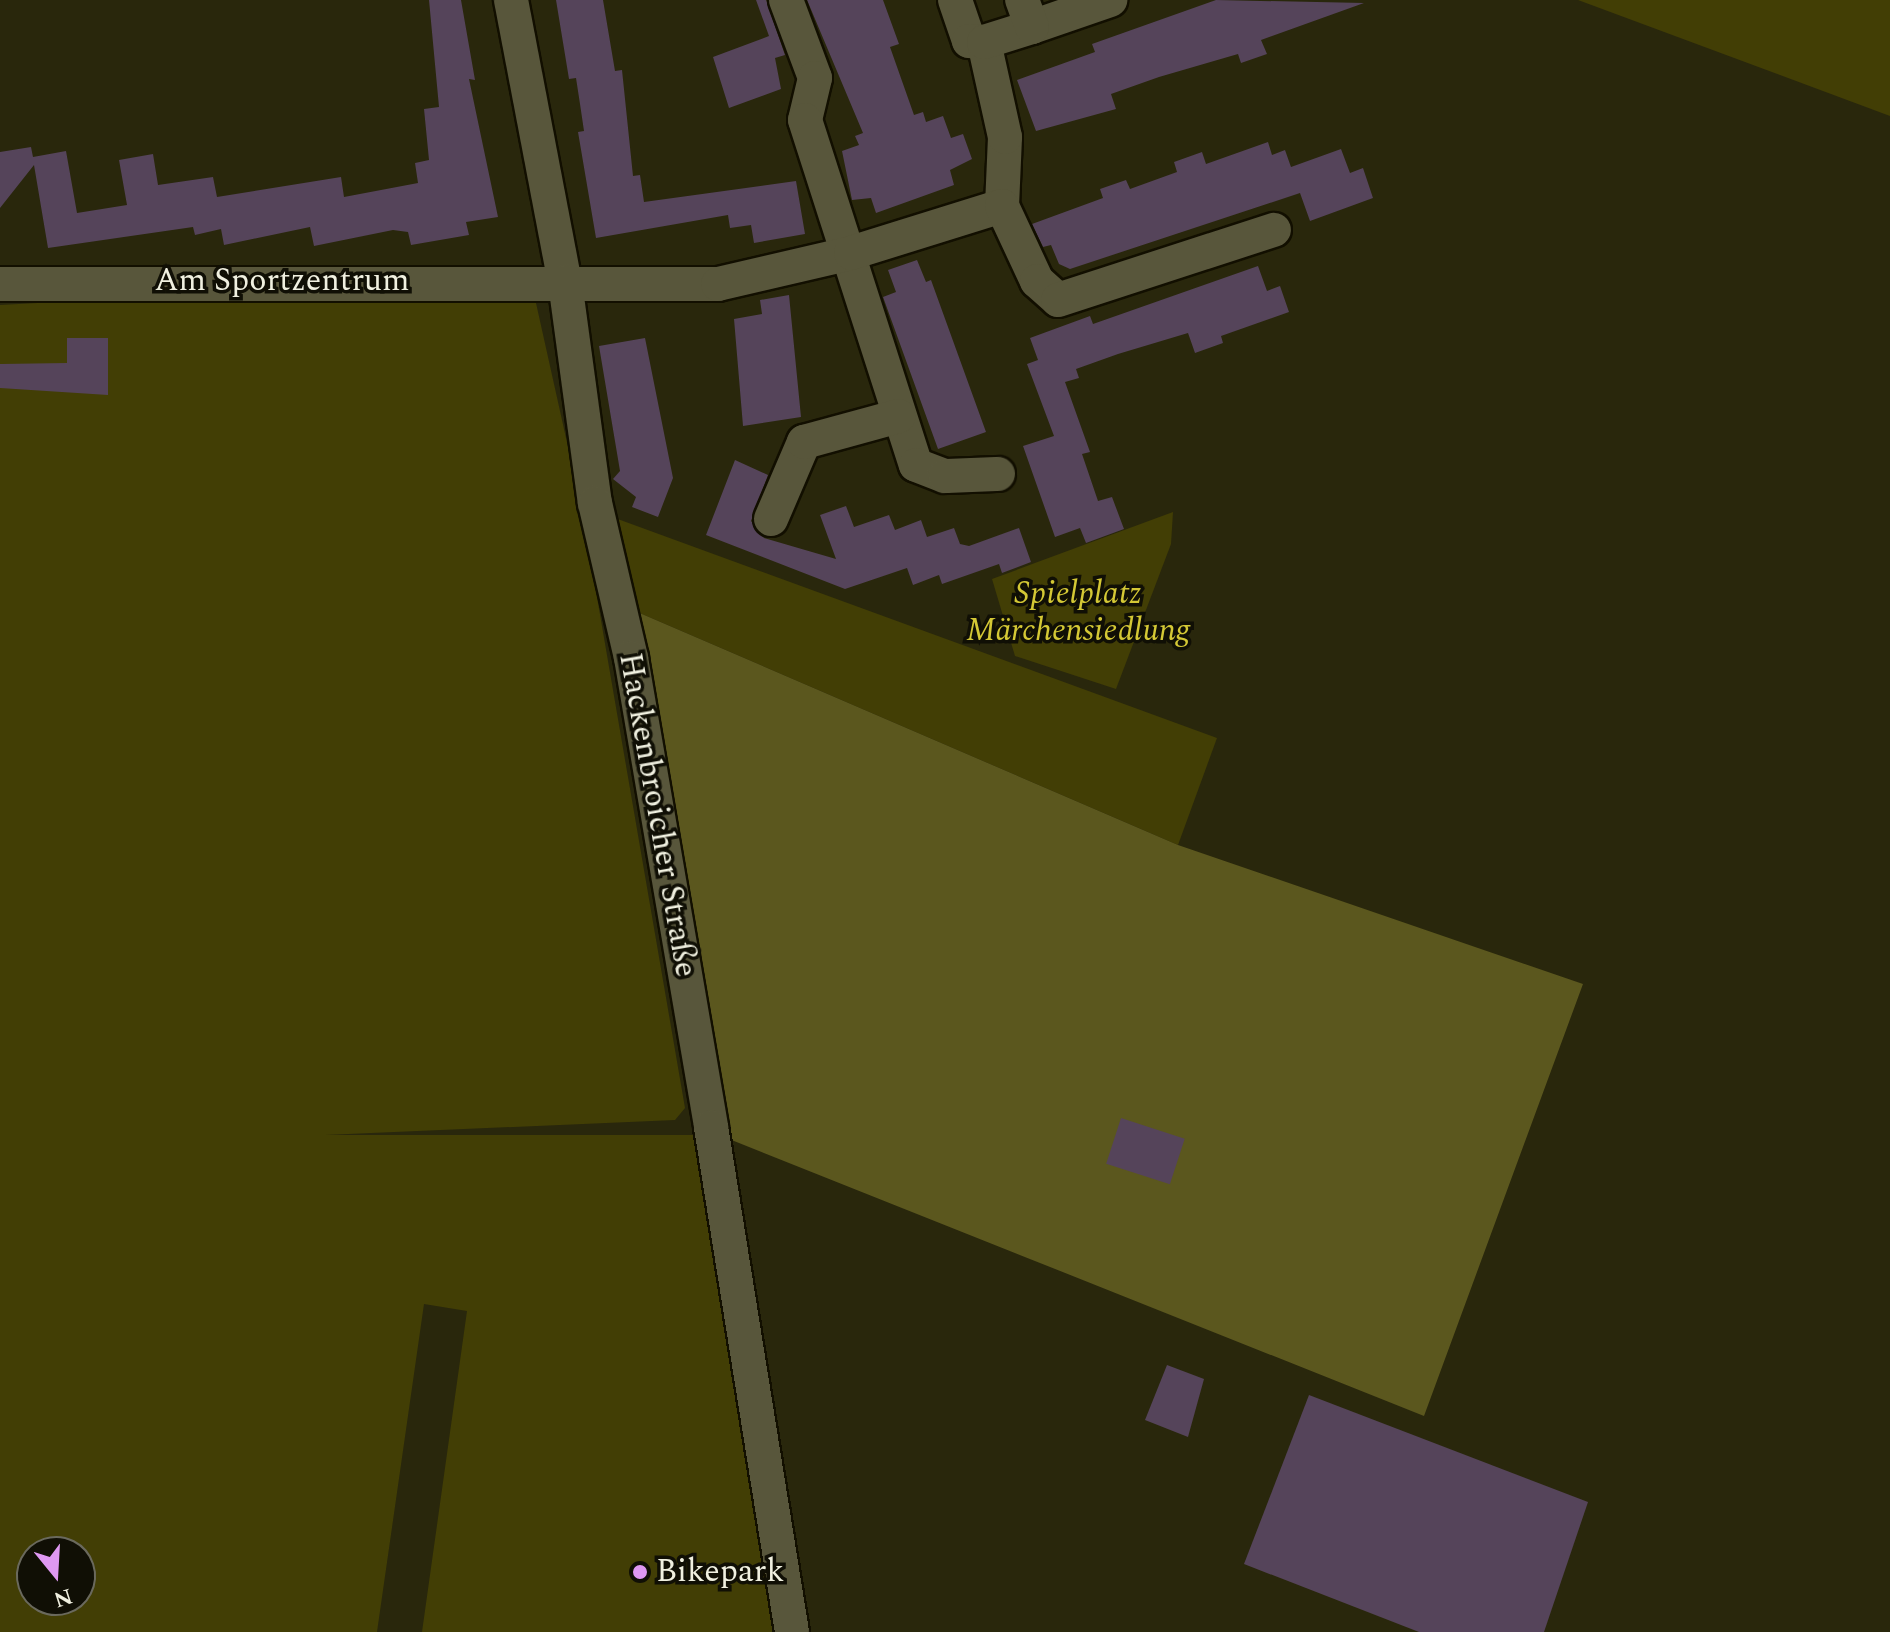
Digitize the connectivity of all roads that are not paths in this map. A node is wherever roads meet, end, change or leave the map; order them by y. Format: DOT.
graph roads {
  1 [pos="511,0"];
  2 [pos="786,0"];
  3 [pos="955,0"];
  4 [pos="1110,0"];
  5 [pos="1027,14"];
  6 [pos="984,42"];
  7 [pos="1002,206"];
  8 [pos="1274,230"];
  9 [pos="851,253"];
  10 [pos="565,282"];
  11 [pos="0,284"];
  12 [pos="899,416"];
  13 [pos="998,474"];
  14 [pos="771,519"];
  15 [pos="792,1632"];
  1 -- 10 [label="street, Hackenbroicher Straße"];
  2 -- 9 [label="street"];
  3 -- 6 [label="street"];
  4 -- 5 [label="street"];
  5 -- 6 [label="street"];
  6 -- 7 [label="street"];
  7 -- 8 [label="street"];
  7 -- 9 [label="street, Am Sportzentrum"];
  9 -- 10 [label="street, Am Sportzentrum"];
  9 -- 12 [label="street"];
  10 -- 11 [label="street, Am Sportzentrum"];
  10 -- 15 [label="street, Hackenbroicher Straße"];
  12 -- 13 [label="street"];
  12 -- 14 [label="street"];
}
